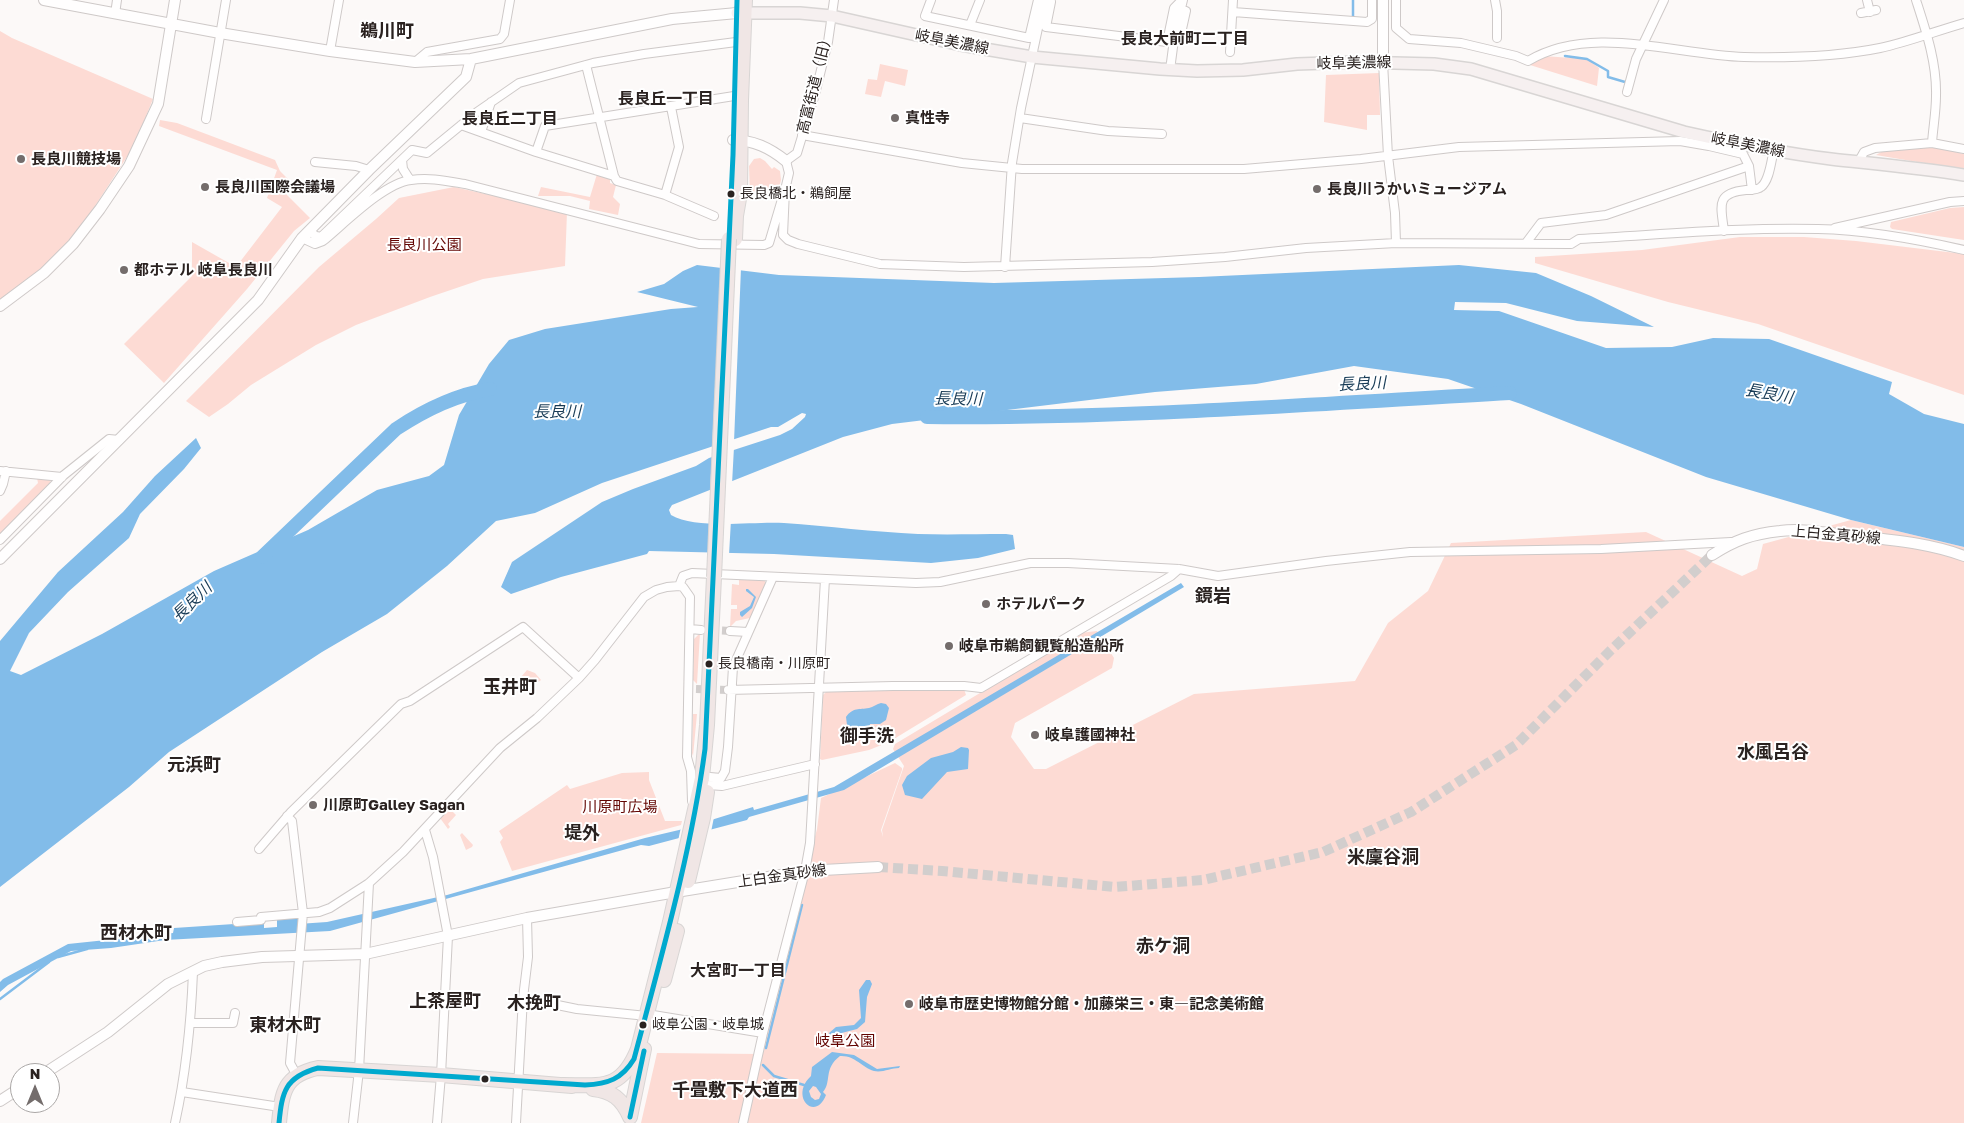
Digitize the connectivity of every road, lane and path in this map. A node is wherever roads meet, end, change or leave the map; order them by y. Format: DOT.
graph roads {
  1 [pos="44,0"];
  2 [pos="117,0"];
  3 [pos="175,0"];
  4 [pos="226,0"];
  5 [pos="339,0"];
  6 [pos="510,0"];
  7 [pos="834,0"];
  8 [pos="931,0"];
  9 [pos="980,0"];
  10 [pos="1042,0"];
  11 [pos="1182,0"];
  12 [pos="1234,0"];
  13 [pos="1372,0"];
  14 [pos="1383,0"];
  15 [pos="1396,0"];
  16 [pos="1495,0"];
  17 [pos="1664,0"];
  18 [pos="1868,0"];
  19 [pos="1916,0"];
  20 [pos="741,6"];
  21 [pos="1180,8"];
  22 [pos="1233,12"];
  23 [pos="1861,13"];
  24 [pos="115,14"];
  25 [pos="832,16"];
  26 [pos="172,23"];
  27 [pos="1964,23"];
  28 [pos="970,25"];
  29 [pos="220,32"];
  30 [pos="1927,34"];
  31 [pos="1180,38"];
  32 [pos="1497,38"];
  33 [pos="736,42"];
  34 [pos="1642,45"];
  35 [pos="330,51"];
  36 [pos="1230,52"];
  37 [pos="1032,57"];
  38 [pos="471,59"];
  39 [pos="415,62"];
  40 [pos="1384,62"];
  41 [pos="586,65"];
  42 [pos="1170,70"];
  43 [pos="1627,92"];
  44 [pos="734,96"];
  45 [pos="491,102"];
  46 [pos="671,107"];
  47 [pos="600,118"];
  48 [pos="1020,118"];
  49 [pos="206,119"];
  50 [pos="461,125"];
  51 [pos="481,132"];
  52 [pos="1162,134"];
  53 [pos="802,135"];
  54 [pos="737,140"];
  55 [pos="1932,143"];
  56 [pos="1964,149"];
  57 [pos="1774,150"];
  58 [pos="536,152"];
  59 [pos="1388,156"];
  60 [pos="402,160"];
  61 [pos="786,161"];
  62 [pos="1859,161"];
  63 [pos="315,162"];
  64 [pos="1749,166"];
  65 [pos="1012,168"];
  66 [pos="368,170"];
  67 [pos="614,176"];
  68 [pos="1964,176"];
  69 [pos="410,180"];
  70 [pos="785,190"];
  71 [pos="1752,190"];
  72 [pos="666,195"];
  73 [pos="1964,201"];
  74 [pos="714,216"];
  75 [pos="1828,229"];
  76 [pos="1724,231"];
  77 [pos="306,235"];
  78 [pos="736,241"];
  79 [pos="1396,243"];
  80 [pos="1526,243"];
  81 [pos="1964,250"];
  82 [pos="1005,267"];
  83 [pos="0,306"];
  84 [pos="119,440"];
  85 [pos="3,471"];
  86 [pos="62,477"];
  87 [pos="0,490"];
  88 [pos="0,540"];
  89 [pos="1732,542"];
  90 [pos="1712,555"];
  91 [pos="1964,556"];
  92 [pos="0,559"];
  93 [pos="1179,568"];
  94 [pos="718,577"];
  95 [pos="773,577"];
  96 [pos="825,579"];
  97 [pos="679,586"];
  98 [pos="690,629"];
  99 [pos="701,630"];
  100 [pos="730,631"];
  101 [pos="748,632"];
  102 [pos="579,678"];
  103 [pos="819,689"];
  104 [pos="730,690"];
  105 [pos="705,754"];
  106 [pos="687,758"];
  107 [pos="815,766"];
  108 [pos="709,781"];
  109 [pos="287,816"];
  110 [pos="696,818"];
  111 [pos="425,830"];
  112 [pos="259,849"];
  113 [pos="878,867"];
  114 [pos="805,871"];
  115 [pos="369,883"];
  116 [pos="681,891"];
  117 [pos="303,917"];
  118 [pos="527,918"];
  119 [pos="237,922"];
  120 [pos="448,936"];
  121 [pos="365,954"];
  122 [pos="300,956"];
  123 [pos="193,972"];
  124 [pos="523,998"];
  125 [pos="235,1013"];
  126 [pos="650,1015"];
  127 [pos="191,1023"];
  128 [pos="763,1032"];
  129 [pos="60,1063"];
  130 [pos="360,1070"];
  131 [pos="296,1074"];
  132 [pos="441,1075"];
  133 [pos="518,1082"];
  134 [pos="563,1085"];
  135 [pos="182,1092"];
  136 [pos="280,1107"];
  137 [pos="629,1120"];
  138 [pos="175,1123"];
  139 [pos="279,1123"];
  140 [pos="353,1123"];
  141 [pos="436,1123"];
  142 [pos="516,1123"];
  143 [pos="743,1123"];
  1 -- 24 [label="street"];
  2 -- 24 [label="street"];
  3 -- 26 [label="street"];
  4 -- 29 [label="street"];
  5 -- 35 [label="street"];
  6 -- 39 [label="street"];
  7 -- 25 [label="street, 高富街道（旧）"];
  8 -- 28 [label="street"];
  9 -- 28 [label="street"];
  10 -- 11 [label="street"];
  10 -- 28 [label="street"];
  10 -- 37 [label="street"];
  11 -- 21 [label="street"];
  12 -- 22 [label="street"];
  13 -- 22 [label="street"];
  14 -- 40 [label="street"];
  15 -- 34 [label="street"];
  16 -- 32 [label="street"];
  17 -- 34 [label="street"];
  18 -- 23 [label="street"];
  19 -- 30 [label="street"];
  20 -- 25 [label="main road, 岐阜美濃線"];
  20 -- 33 [label="highway"];
  20 -- 38 [label="street"];
  20 -- 54 [label="highway"];
  21 -- 31 [label="street"];
  21 -- 42 [label="street"];
  22 -- 36 [label="street"];
  24 -- 26 [label="street"];
  25 -- 37 [label="main road, 岐阜美濃線"];
  25 -- 53 [label="street, 高富街道（旧）"];
  26 -- 29 [label="street"];
  26 -- 83 [label="street"];
  27 -- 30 [label="street"];
  29 -- 35 [label="street"];
  29 -- 49 [label="street"];
  30 -- 34 [label="street"];
  30 -- 55 [label="street"];
  33 -- 41 [label="street"];
  33 -- 44 [label="highway"];
  34 -- 43 [label="street"];
  35 -- 39 [label="street"];
  37 -- 42 [label="main road, 岐阜美濃線"];
  37 -- 48 [label="street"];
  38 -- 39 [label="street"];
  38 -- 66 [label="street"];
  40 -- 42 [label="main road, 岐阜美濃線"];
  40 -- 57 [label="main road, 岐阜美濃線"];
  40 -- 59 [label="street"];
  41 -- 45 [label="street"];
  41 -- 47 [label="street"];
  44 -- 46 [label="street"];
  44 -- 54 [label="highway"];
  45 -- 50 [label="street"];
  45 -- 51 [label="street"];
  46 -- 47 [label="street"];
  46 -- 72 [label="street"];
  47 -- 58 [label="street"];
  47 -- 67 [label="street"];
  48 -- 52 [label="street"];
  48 -- 65 [label="street"];
  50 -- 51 [label="street"];
  50 -- 60 [label="street"];
  51 -- 58 [label="street"];
  53 -- 61 [label="street, 高富街道（旧）"];
  53 -- 65 [label="street"];
  54 -- 61 [label="street"];
  54 -- 78 [label="highway"];
  55 -- 56 [label="street"];
  55 -- 62 [label="street"];
  57 -- 62 [label="main road, 岐阜美濃線"];
  57 -- 71 [label="street"];
  58 -- 67 [label="street"];
  59 -- 64 [label="street"];
  59 -- 65 [label="street"];
  59 -- 79 [label="street"];
  60 -- 69 [label="street"];
  60 -- 77 [label="street"];
  61 -- 70 [label="street"];
  62 -- 68 [label="main road, 岐阜美濃線"];
  63 -- 66 [label="street"];
  64 -- 71 [label="street"];
  64 -- 80 [label="street"];
  65 -- 82 [label="street"];
  66 -- 77 [label="street"];
  67 -- 72 [label="street"];
  69 -- 77 [label="street"];
  69 -- 78 [label="street"];
  70 -- 78 [label="street"];
  70 -- 82 [label="street"];
  71 -- 76 [label="street"];
  72 -- 74 [label="street"];
  73 -- 75 [label="street"];
  75 -- 76 [label="street"];
  75 -- 81 [label="street"];
  76 -- 80 [label="street"];
  77 -- 84 [label="street"];
  78 -- 94 [label="highway, bridge"];
  79 -- 80 [label="street"];
  79 -- 82 [label="street"];
  84 -- 86 [label="street"];
  84 -- 92 [label="street"];
  85 -- 86 [label="street"];
  85 -- 87 [label="street"];
  86 -- 88 [label="street"];
  89 -- 90 [label="street, 上白金真砂線"];
  89 -- 91 [label="street, 上白金真砂線"];
  89 -- 93 [label="street"];
  93 -- 96 [label="street"];
  93 -- 103 [label="street"];
  94 -- 105 [label="highway"];
  94 -- 108 [label="highway"];
  95 -- 96 [label="street"];
  95 -- 97 [label="street"];
  95 -- 101 [label="street"];
  96 -- 103 [label="street"];
  97 -- 98 [label="street"];
  97 -- 102 [label="street"];
  98 -- 99 [label="street"];
  98 -- 106 [label="street"];
  100 -- 101 [label="street"];
  101 -- 104 [label="street"];
  102 -- 109 [label="street"];
  102 -- 111 [label="street"];
  103 -- 104 [label="street"];
  103 -- 107 [label="street"];
  104 -- 108 [label="street"];
  105 -- 106 [label="street"];
  105 -- 110 [label="highway"];
  106 -- 110 [label="street"];
  107 -- 108 [label="street"];
  107 -- 114 [label="street"];
  108 -- 110 [label="highway"];
  109 -- 112 [label="street"];
  109 -- 117 [label="street"];
  110 -- 116 [label="highway"];
  111 -- 115 [label="street"];
  111 -- 120 [label="street"];
  113 -- 114 [label="street, 上白金真砂線"];
  114 -- 116 [label="street, 上白金真砂線"];
  114 -- 128 [label="street"];
  115 -- 117 [label="street"];
  115 -- 121 [label="street"];
  116 -- 118 [label="street, 上白金真砂線"];
  116 -- 126 [label="highway"];
  117 -- 119 [label="street"];
  117 -- 122 [label="street"];
  118 -- 120 [label="street, 上白金真砂線"];
  118 -- 124 [label="street"];
  120 -- 121 [label="street, 上白金真砂線"];
  120 -- 132 [label="street"];
  121 -- 122 [label="street, 上白金真砂線"];
  121 -- 130 [label="street"];
  122 -- 123 [label="street, 上白金真砂線"];
  122 -- 131 [label="street"];
  123 -- 127 [label="street"];
  123 -- 129 [label="street, 上白金真砂線"];
  124 -- 126 [label="street"];
  124 -- 133 [label="street"];
  125 -- 127 [label="street"];
  126 -- 128 [label="street"];
  126 -- 134 [label="highway"];
  126 -- 137 [label="highway"];
  127 -- 135 [label="street"];
  128 -- 143 [label="street"];
  130 -- 131 [label="highway"];
  130 -- 132 [label="highway"];
  130 -- 140 [label="street"];
  131 -- 136 [label="highway"];
  132 -- 133 [label="highway"];
  132 -- 141 [label="street"];
  133 -- 134 [label="highway"];
  133 -- 142 [label="street"];
  134 -- 137 [label="highway"];
  135 -- 136 [label="street"];
  135 -- 138 [label="street"];
  136 -- 139 [label="highway"];
}
